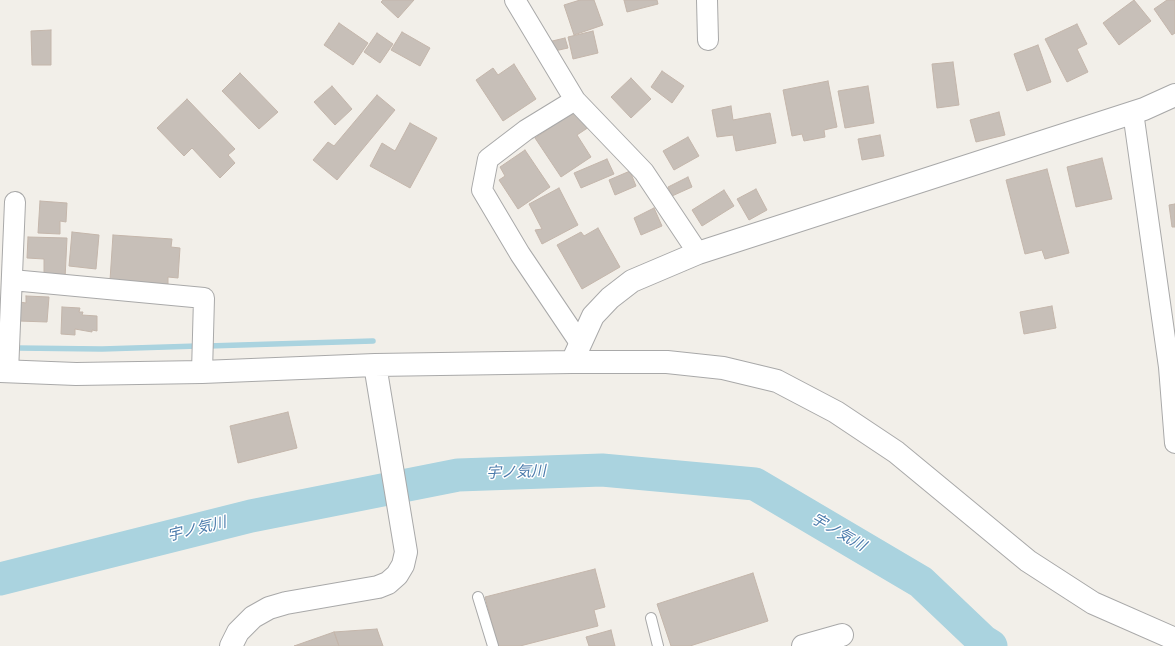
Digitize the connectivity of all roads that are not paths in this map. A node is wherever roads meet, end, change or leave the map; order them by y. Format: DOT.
graph roads {
  1 [pos="707,0"];
  2 [pos="519,1"];
  3 [pos="708,40"];
  4 [pos="1175,95"];
  5 [pos="575,100"];
  6 [pos="1133,112"];
  7 [pos="15,202"];
  8 [pos="698,253"];
  9 [pos="12,280"];
  10 [pos="576,352"];
  11 [pos="375,365"];
  12 [pos="4,371"];
  13 [pos="202,372"];
  14 [pos="1174,415"];
  15 [pos="1175,443"];
  16 [pos="478,597"];
  17 [pos="650,618"];
  18 [pos="842,635"];
  19 [pos="1175,639"];
  20 [pos="231,646"];
  21 [pos="493,646"];
  22 [pos="658,646"];
  23 [pos="803,646"];
  1 -- 3 [label="street"];
  2 -- 5 [label="street"];
  4 -- 6 [label="street"];
  5 -- 8 [label="street"];
  5 -- 10 [label="street"];
  6 -- 8 [label="street"];
  6 -- 14 [label="street"];
  7 -- 9 [label="street"];
  8 -- 10 [label="street"];
  9 -- 12 [label="street"];
  9 -- 13 [label="street"];
  10 -- 11 [label="street"];
  10 -- 19 [label="street"];
  11 -- 13 [label="street"];
  11 -- 20 [label="street"];
  12 -- 13 [label="street"];
  14 -- 15 [label="street"];
  16 -- 21 [label="lane"];
  17 -- 22 [label="lane"];
  18 -- 23 [label="street"];
}
